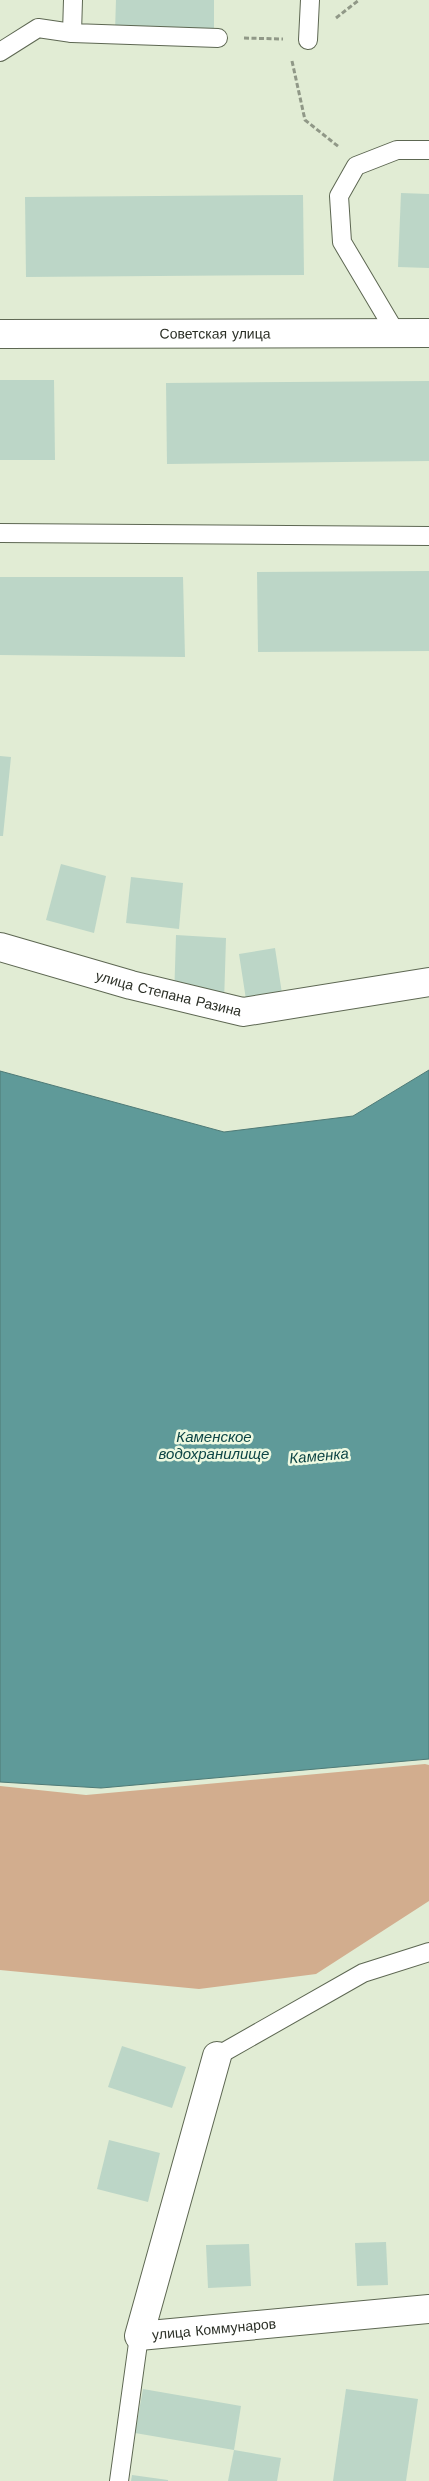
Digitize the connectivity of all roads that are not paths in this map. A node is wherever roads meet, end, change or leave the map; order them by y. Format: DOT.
graph roads {
  1 [pos="73,0"];
  2 [pos="310,0"];
  3 [pos="72,33"];
  4 [pos="218,38"];
  5 [pos="308,40"];
  6 [pos="0,52"];
  7 [pos="429,150"];
  8 [pos="396,333"];
  9 [pos="429,333"];
  10 [pos="0,334"];
  11 [pos="0,533"];
  12 [pos="429,536"];
  13 [pos="0,946"];
  14 [pos="429,982"];
  15 [pos="429,1952"];
  16 [pos="217,2056"];
  17 [pos="429,2309"];
  18 [pos="139,2336"];
  19 [pos="119,2481"];
  1 -- 3 [label="lane"];
  2 -- 5 [label="lane"];
  3 -- 4 [label="lane"];
  3 -- 6 [label="lane"];
  7 -- 8 [label="lane"];
  8 -- 9 [label="street, Советская улица"];
  8 -- 10 [label="street, Советская улица"];
  11 -- 12 [label="lane"];
  13 -- 14 [label="street, улица Степана Разина"];
  15 -- 16 [label="lane"];
  16 -- 18 [label="street, улица Коммунаров"];
  17 -- 18 [label="street, улица Коммунаров"];
  18 -- 19 [label="lane"];
}
